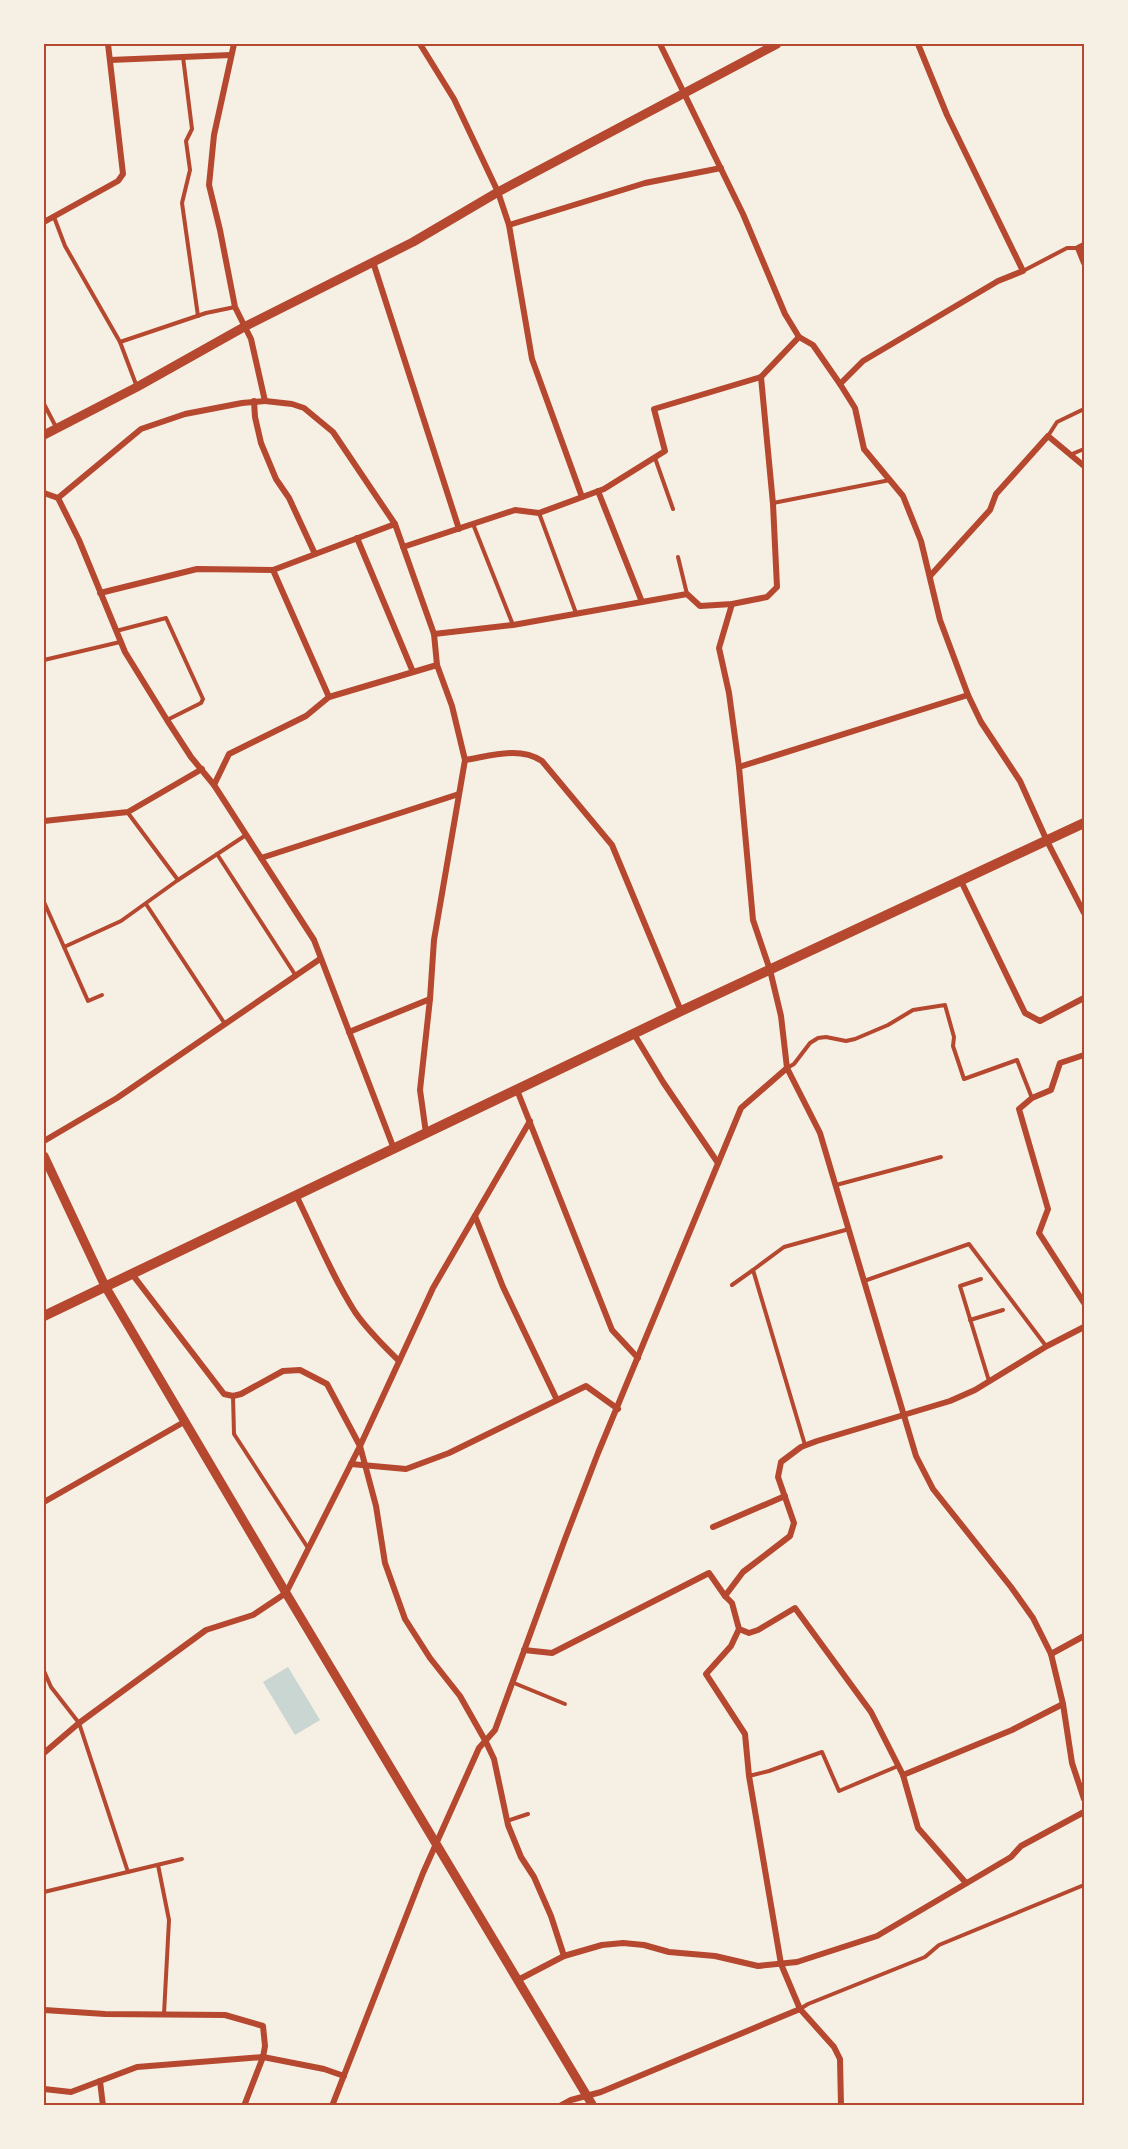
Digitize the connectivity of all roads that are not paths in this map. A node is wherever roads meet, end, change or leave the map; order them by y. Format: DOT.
graph roads {
  1 [pos="108,44"];
  2 [pos="234,44"];
  3 [pos="420,44"];
  4 [pos="660,44"];
  5 [pos="777,44"];
  6 [pos="918,44"];
  7 [pos="231,55"];
  8 [pos="183,57"];
  9 [pos="110,60"];
  10 [pos="683,93"];
  11 [pos="720,168"];
  12 [pos="498,192"];
  13 [pos="54,216"];
  14 [pos="44,222"];
  15 [pos="509,225"];
  16 [pos="1084,245"];
  17 [pos="1078,248"];
  18 [pos="373,262"];
  19 [pos="1084,263"];
  20 [pos="1023,271"];
  21 [pos="235,307"];
  22 [pos="198,316"];
  23 [pos="244,327"];
  24 [pos="799,337"];
  25 [pos="120,342"];
  26 [pos="761,377"];
  27 [pos="840,384"];
  28 [pos="137,387"];
  29 [pos="254,401"];
  30 [pos="266,401"];
  31 [pos="44,404"];
  32 [pos="1084,409"];
  33 [pos="57,428"];
  34 [pos="44,435"];
  35 [pos="1048,436"];
  36 [pos="1084,449"];
  37 [pos="1072,454"];
  38 [pos="655,458"];
  39 [pos="1084,466"];
  40 [pos="891,480"];
  41 [pos="598,491"];
  42 [pos="44,493"];
  43 [pos="582,497"];
  44 [pos="58,498"];
  45 [pos="773,504"];
  46 [pos="673,509"];
  47 [pos="539,513"];
  48 [pos="395,524"];
  49 [pos="473,524"];
  50 [pos="459,529"];
  51 [pos="357,538"];
  52 [pos="403,548"];
  53 [pos="315,554"];
  54 [pos="678,557"];
  55 [pos="273,570"];
  56 [pos="930,576"];
  57 [pos="100,593"];
  58 [pos="687,594"];
  59 [pos="642,602"];
  60 [pos="732,604"];
  61 [pos="576,614"];
  62 [pos="513,625"];
  63 [pos="115,631"];
  64 [pos="434,634"];
  65 [pos="120,642"];
  66 [pos="44,660"];
  67 [pos="437,665"];
  68 [pos="413,672"];
  69 [pos="968,695"];
  70 [pos="329,698"];
  71 [pos="167,720"];
  72 [pos="465,760"];
  73 [pos="739,767"];
  74 [pos="202,769"];
  75 [pos="214,785"];
  76 [pos="459,794"];
  77 [pos="128,812"];
  78 [pos="44,821"];
  79 [pos="1084,823"];
  80 [pos="246,835"];
  81 [pos="1047,841"];
  82 [pos="217,854"];
  83 [pos="261,858"];
  84 [pos="178,880"];
  85 [pos="961,881"];
  86 [pos="44,902"];
  87 [pos="146,904"];
  88 [pos="1084,913"];
  89 [pos="64,947"];
  90 [pos="320,959"];
  91 [pos="770,970"];
  92 [pos="296,976"];
  93 [pos="102,995"];
  94 [pos="1084,998"];
  95 [pos="430,999"];
  96 [pos="681,1011"];
  97 [pos="225,1024"];
  98 [pos="349,1032"];
  99 [pos="634,1034"];
  100 [pos="1084,1055"];
  101 [pos="787,1068"];
  102 [pos="517,1090"];
  103 [pos="1032,1098"];
  104 [pos="530,1121"];
  105 [pos="426,1133"];
  106 [pos="44,1141"];
  107 [pos="393,1149"];
  108 [pos="44,1156"];
  109 [pos="941,1157"];
  110 [pos="718,1163"];
  111 [pos="836,1185"];
  112 [pos="296,1195"];
  113 [pos="475,1216"];
  114 [pos="849,1229"];
  115 [pos="753,1270"];
  116 [pos="132,1274"];
  117 [pos="981,1279"];
  118 [pos="864,1281"];
  119 [pos="732,1285"];
  120 [pos="105,1286"];
  121 [pos="1084,1303"];
  122 [pos="1003,1310"];
  123 [pos="44,1316"];
  124 [pos="970,1320"];
  125 [pos="1084,1327"];
  126 [pos="1047,1346"];
  127 [pos="638,1358"];
  128 [pos="399,1361"];
  129 [pos="989,1381"];
  130 [pos="233,1396"];
  131 [pos="557,1400"];
  132 [pos="618,1409"];
  133 [pos="905,1414"];
  134 [pos="184,1422"];
  135 [pos="360,1446"];
  136 [pos="806,1446"];
  137 [pos="351,1464"];
  138 [pos="364,1466"];
  139 [pos="785,1496"];
  140 [pos="44,1502"];
  141 [pos="712,1527"];
  142 [pos="309,1549"];
  143 [pos="286,1593"];
  144 [pos="725,1596"];
  145 [pos="739,1629"];
  146 [pos="1084,1636"];
  147 [pos="524,1650"];
  148 [pos="1051,1654"];
  149 [pos="44,1671"];
  150 [pos="513,1683"];
  151 [pos="565,1704"];
  152 [pos="1063,1704"];
  153 [pos="79,1723"];
  154 [pos="486,1742"];
  155 [pos="44,1753"];
  156 [pos="898,1765"];
  157 [pos="903,1775"];
  158 [pos="749,1776"];
  159 [pos="1084,1799"];
  160 [pos="1084,1812"];
  161 [pos="528,1814"];
  162 [pos="507,1821"];
  163 [pos="437,1842"];
  164 [pos="182,1859"];
  165 [pos="158,1865"];
  166 [pos="128,1872"];
  167 [pos="966,1883"];
  168 [pos="1084,1885"];
  169 [pos="44,1892"];
  170 [pos="564,1956"];
  171 [pos="782,1964"];
  172 [pos="518,1980"];
  173 [pos="800,2009"];
  174 [pos="44,2010"];
  175 [pos="164,2014"];
  176 [pos="263,2056"];
  177 [pos="344,2076"];
  178 [pos="100,2081"];
  179 [pos="44,2090"];
  180 [pos="587,2095"];
  181 [pos="103,2106"];
  182 [pos="244,2106"];
  183 [pos="332,2106"];
  184 [pos="560,2106"];
  185 [pos="593,2106"];
  186 [pos="841,2106"];
  1 -- 9 [label="street"];
  2 -- 7 [label="street"];
  3 -- 12 [label="street"];
  4 -- 10 [label="street"];
  5 -- 10 [label="street"];
  6 -- 20 [label="street"];
  7 -- 8 [label="street"];
  7 -- 21 [label="street"];
  8 -- 9 [label="street"];
  8 -- 22 [label="lane"];
  9 -- 13 [label="street"];
  10 -- 11 [label="street"];
  10 -- 12 [label="street"];
  11 -- 15 [label="street"];
  11 -- 24 [label="street"];
  12 -- 15 [label="street"];
  12 -- 18 [label="street"];
  13 -- 14 [label="street"];
  13 -- 25 [label="lane"];
  15 -- 43 [label="street"];
  16 -- 17 [label="street"];
  17 -- 19 [label="street"];
  17 -- 20 [label="lane"];
  18 -- 23 [label="street"];
  18 -- 50 [label="street"];
  20 -- 27 [label="street"];
  21 -- 22 [label="lane"];
  21 -- 23 [label="street"];
  22 -- 25 [label="lane"];
  23 -- 28 [label="street"];
  23 -- 30 [label="street"];
  24 -- 26 [label="street"];
  24 -- 27 [label="street"];
  25 -- 28 [label="lane"];
  26 -- 38 [label="street"];
  26 -- 45 [label="street"];
  27 -- 40 [label="street"];
  28 -- 33 [label="street"];
  29 -- 30 [label="street"];
  29 -- 44 [label="street"];
  29 -- 53 [label="street"];
  30 -- 48 [label="street"];
  31 -- 33 [label="lane"];
  32 -- 35 [label="lane"];
  33 -- 34 [label="street"];
  35 -- 37 [label="street"];
  35 -- 56 [label="street"];
  36 -- 37 [label="lane"];
  37 -- 39 [label="street"];
  38 -- 41 [label="street"];
  38 -- 46 [label="lane"];
  40 -- 45 [label="lane"];
  40 -- 56 [label="street"];
  41 -- 43 [label="street"];
  41 -- 59 [label="street"];
  42 -- 44 [label="street"];
  43 -- 47 [label="street"];
  44 -- 57 [label="street"];
  45 -- 60 [label="street"];
  47 -- 49 [label="street"];
  47 -- 61 [label="lane"];
  48 -- 51 [label="street"];
  48 -- 52 [label="street"];
  49 -- 50 [label="street"];
  49 -- 62 [label="lane"];
  50 -- 52 [label="street"];
  51 -- 53 [label="street"];
  51 -- 68 [label="street"];
  52 -- 64 [label="street"];
  53 -- 55 [label="street"];
  54 -- 58 [label="lane"];
  55 -- 57 [label="street"];
  55 -- 70 [label="street"];
  56 -- 69 [label="street"];
  57 -- 63 [label="street"];
  58 -- 59 [label="street"];
  58 -- 60 [label="street"];
  59 -- 61 [label="street"];
  60 -- 73 [label="street"];
  61 -- 62 [label="street"];
  62 -- 64 [label="street"];
  63 -- 65 [label="street"];
  63 -- 71 [label="lane"];
  64 -- 67 [label="street"];
  65 -- 66 [label="lane"];
  65 -- 71 [label="street"];
  67 -- 68 [label="street"];
  67 -- 72 [label="street"];
  68 -- 70 [label="street"];
  69 -- 73 [label="street"];
  69 -- 81 [label="street"];
  70 -- 75 [label="street"];
  71 -- 74 [label="street"];
  72 -- 76 [label="street"];
  72 -- 96 [label="street"];
  73 -- 91 [label="street"];
  74 -- 75 [label="street"];
  74 -- 77 [label="street"];
  75 -- 80 [label="street"];
  76 -- 83 [label="street"];
  76 -- 95 [label="street"];
  77 -- 78 [label="street"];
  77 -- 84 [label="lane"];
  79 -- 81 [label="main road"];
  80 -- 82 [label="lane"];
  80 -- 83 [label="street"];
  81 -- 85 [label="main road"];
  81 -- 88 [label="street"];
  82 -- 84 [label="lane"];
  82 -- 92 [label="lane"];
  83 -- 90 [label="street"];
  84 -- 87 [label="lane"];
  85 -- 91 [label="main road"];
  85 -- 94 [label="street"];
  86 -- 89 [label="lane"];
  87 -- 89 [label="lane"];
  87 -- 97 [label="lane"];
  89 -- 93 [label="lane"];
  90 -- 92 [label="street"];
  90 -- 98 [label="street"];
  91 -- 96 [label="main road"];
  91 -- 101 [label="street"];
  92 -- 97 [label="street"];
  95 -- 98 [label="street"];
  95 -- 105 [label="street"];
  96 -- 99 [label="main road"];
  97 -- 106 [label="street"];
  98 -- 107 [label="street"];
  99 -- 102 [label="main road"];
  99 -- 110 [label="street"];
  100 -- 103 [label="street"];
  101 -- 103 [label="lane"];
  101 -- 110 [label="street"];
  101 -- 111 [label="street"];
  102 -- 104 [label="street"];
  102 -- 105 [label="main road"];
  103 -- 121 [label="street"];
  104 -- 113 [label="street"];
  104 -- 127 [label="street"];
  105 -- 107 [label="main road"];
  107 -- 112 [label="main road"];
  108 -- 120 [label="street"];
  109 -- 111 [label="lane"];
  110 -- 127 [label="street"];
  111 -- 114 [label="street"];
  112 -- 116 [label="main road"];
  112 -- 128 [label="street"];
  113 -- 128 [label="street"];
  113 -- 131 [label="street"];
  114 -- 115 [label="lane"];
  114 -- 118 [label="street"];
  115 -- 119 [label="lane"];
  115 -- 136 [label="lane"];
  116 -- 120 [label="main road"];
  116 -- 130 [label="street"];
  117 -- 124 [label="lane"];
  118 -- 126 [label="lane"];
  118 -- 133 [label="street"];
  120 -- 123 [label="main road"];
  120 -- 134 [label="street"];
  122 -- 124 [label="lane"];
  124 -- 129 [label="lane"];
  125 -- 126 [label="street"];
  126 -- 129 [label="street"];
  127 -- 132 [label="street"];
  128 -- 135 [label="street"];
  129 -- 133 [label="street"];
  130 -- 135 [label="street"];
  130 -- 142 [label="lane"];
  131 -- 132 [label="street"];
  131 -- 138 [label="street"];
  132 -- 147 [label="street"];
  133 -- 136 [label="street"];
  133 -- 148 [label="street"];
  134 -- 140 [label="street"];
  134 -- 143 [label="street"];
  135 -- 137 [label="street"];
  135 -- 138 [label="street"];
  136 -- 139 [label="street"];
  137 -- 138 [label="street"];
  137 -- 142 [label="street"];
  138 -- 154 [label="street"];
  139 -- 141 [label="street"];
  139 -- 144 [label="street"];
  142 -- 143 [label="street"];
  143 -- 153 [label="street"];
  143 -- 163 [label="street"];
  144 -- 145 [label="street"];
  144 -- 147 [label="street"];
  145 -- 156 [label="street"];
  145 -- 158 [label="street"];
  146 -- 148 [label="street"];
  147 -- 150 [label="street"];
  148 -- 152 [label="street"];
  149 -- 153 [label="lane"];
  150 -- 151 [label="lane"];
  150 -- 154 [label="street"];
  152 -- 157 [label="street"];
  152 -- 159 [label="street"];
  153 -- 155 [label="street"];
  153 -- 166 [label="lane"];
  154 -- 162 [label="street"];
  154 -- 163 [label="street"];
  156 -- 157 [label="street"];
  156 -- 158 [label="lane"];
  157 -- 167 [label="street"];
  158 -- 171 [label="street"];
  160 -- 167 [label="street"];
  161 -- 162 [label="lane"];
  162 -- 170 [label="street"];
  163 -- 172 [label="street"];
  163 -- 177 [label="street"];
  164 -- 165 [label="lane"];
  165 -- 166 [label="lane"];
  165 -- 175 [label="lane"];
  166 -- 169 [label="lane"];
  167 -- 171 [label="street"];
  168 -- 173 [label="lane"];
  170 -- 171 [label="street"];
  170 -- 172 [label="street"];
  171 -- 173 [label="street"];
  172 -- 180 [label="street"];
  173 -- 180 [label="street"];
  173 -- 186 [label="street"];
  174 -- 175 [label="street"];
  175 -- 176 [label="street"];
  176 -- 177 [label="street"];
  176 -- 178 [label="street"];
  176 -- 182 [label="street"];
  177 -- 183 [label="street"];
  178 -- 179 [label="street"];
  178 -- 181 [label="street"];
  180 -- 184 [label="street"];
  180 -- 185 [label="street"];
}
